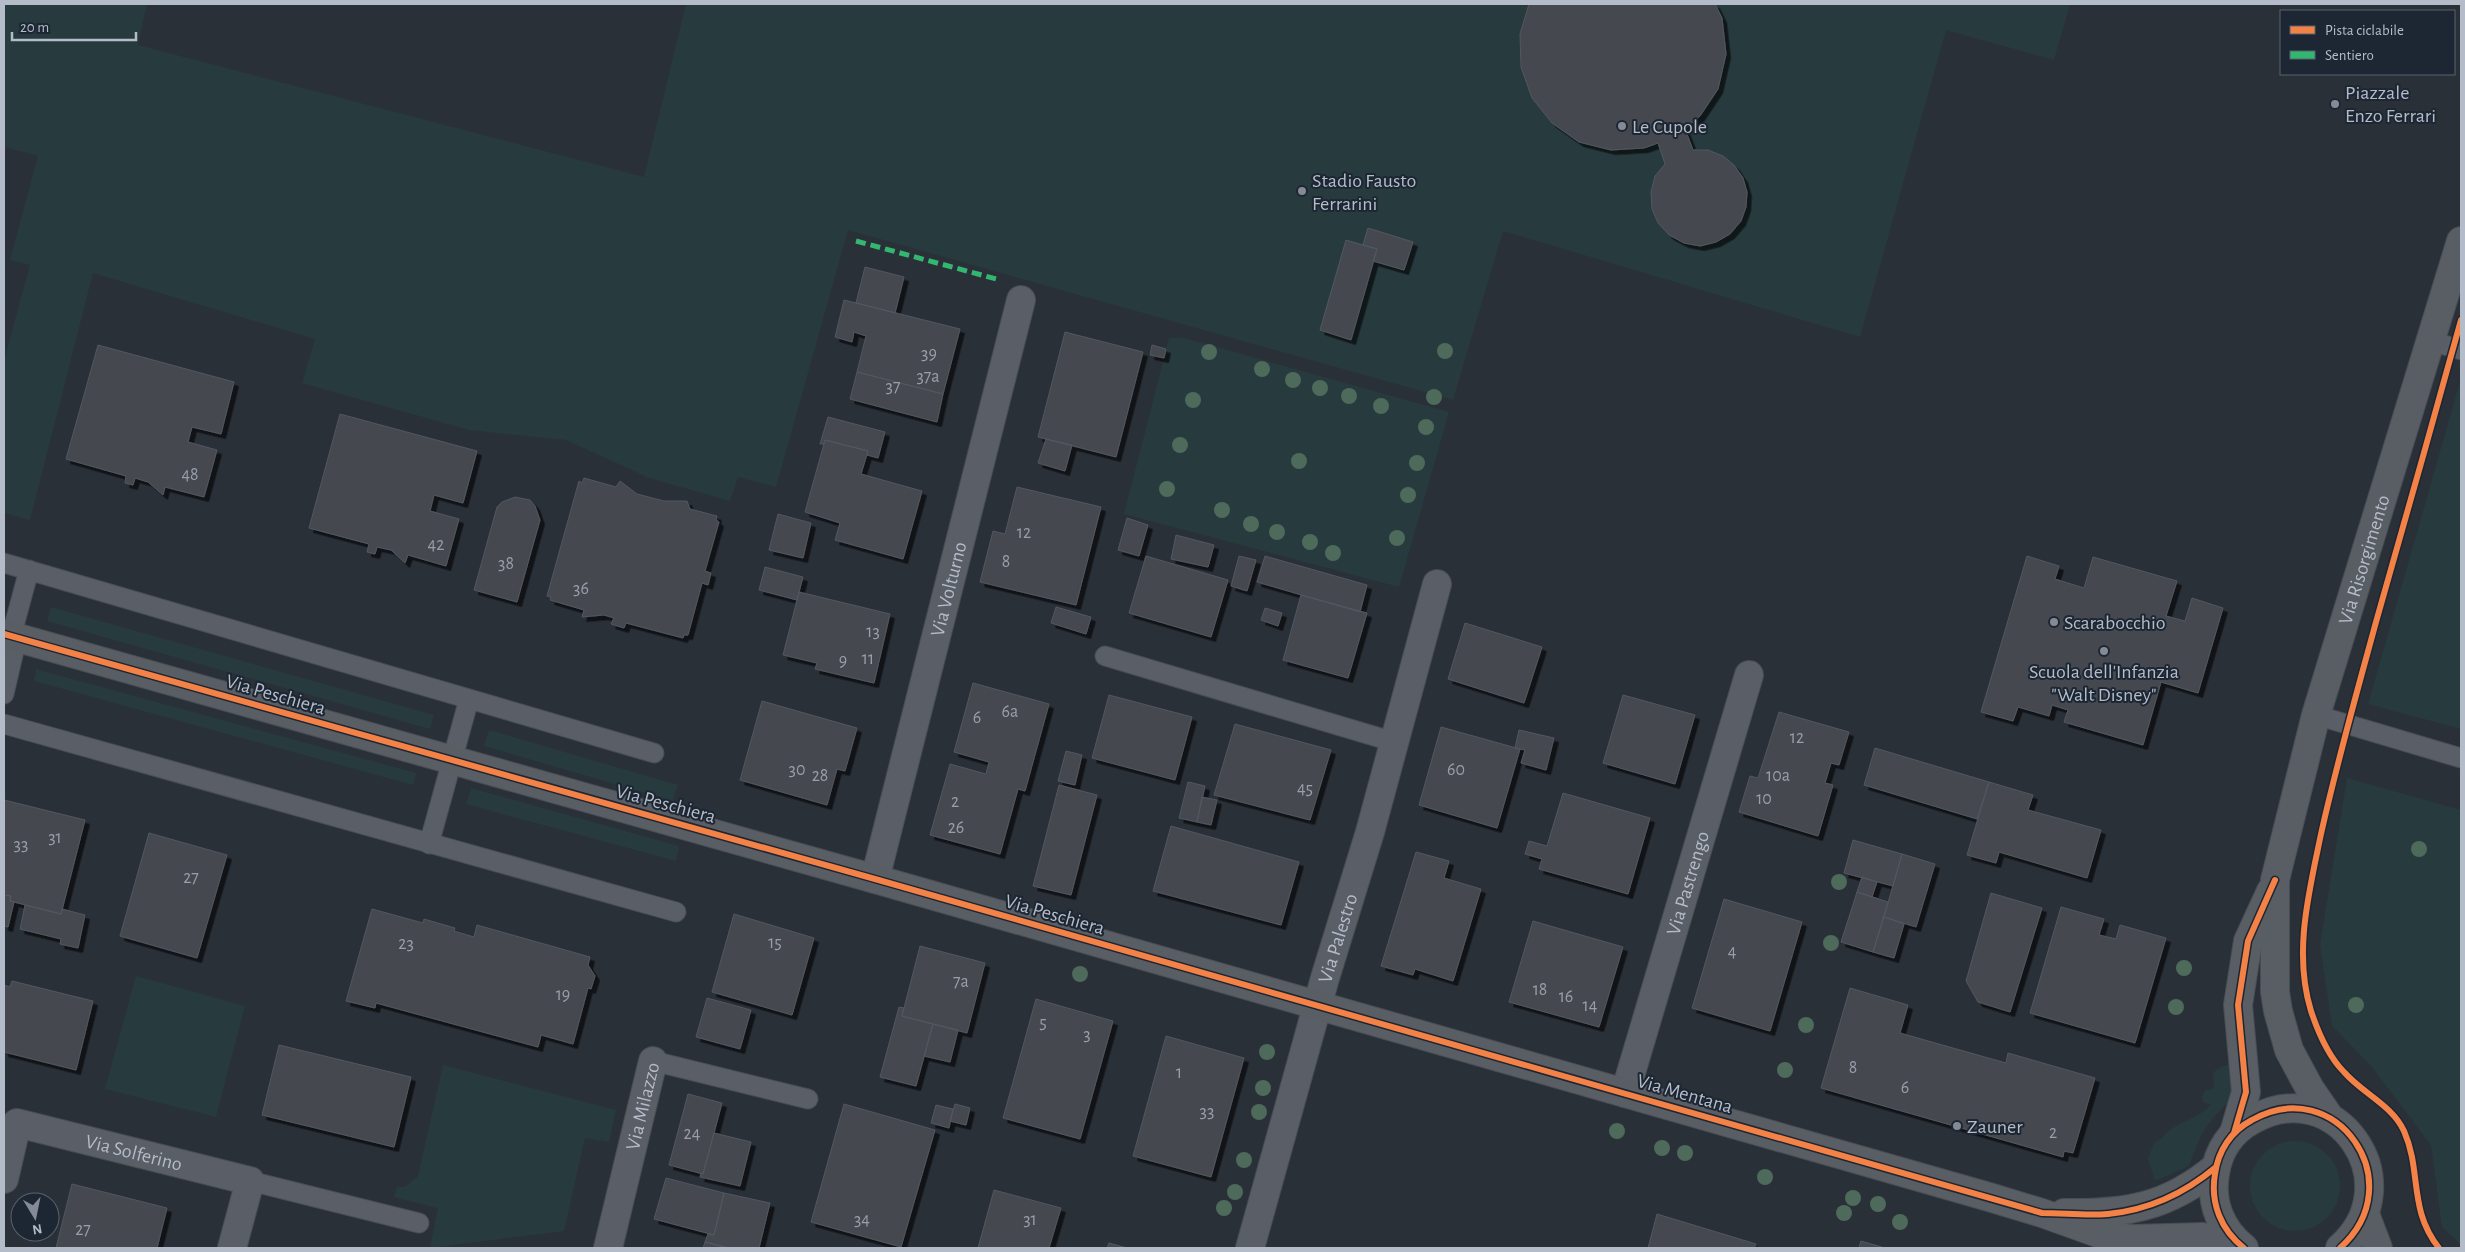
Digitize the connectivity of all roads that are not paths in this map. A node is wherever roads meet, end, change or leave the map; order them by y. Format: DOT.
graph roads {
  1 [pos="2461,241"];
  2 [pos="1021,300"];
  3 [pos="2431,341"];
  4 [pos="2461,350"];
  5 [pos="4,563"];
  6 [pos="29,570"];
  7 [pos="1437,584"];
  8 [pos="11,637"];
  9 [pos="1105,656"];
  10 [pos="1749,674"];
  11 [pos="4,694"];
  12 [pos="469,699"];
  13 [pos="2316,716"];
  14 [pos="4,724"];
  15 [pos="1394,742"];
  16 [pos="654,753"];
  17 [pos="2461,758"];
  18 [pos="452,760"];
  19 [pos="428,844"];
  20 [pos="875,879"];
  21 [pos="2275,880"];
  22 [pos="676,912"];
  23 [pos="1318,1006"];
  24 [pos="654,1061"];
  25 [pos="1625,1093"];
  26 [pos="808,1099"];
  27 [pos="2330,1118"];
  28 [pos="10,1121"];
  29 [pos="2234,1134"];
  30 [pos="2216,1168"];
  31 [pos="4,1179"];
  32 [pos="250,1181"];
  33 [pos="2042,1213"];
  34 [pos="2365,1214"];
  35 [pos="419,1223"];
  36 [pos="2240,1245"];
  37 [pos="232,1248"];
  38 [pos="608,1248"];
  39 [pos="1250,1248"];
  40 [pos="2340,1248"];
  41 [pos="2378,1248"];
  1 -- 3 [label="street, Via Risorgimento"];
  2 -- 20 [label="street, Via Volturno"];
  3 -- 4 [label="lane"];
  3 -- 13 [label="street, Via Risorgimento"];
  5 -- 6 [label="lane"];
  6 -- 8 [label="lane"];
  6 -- 12 [label="lane"];
  7 -- 15 [label="street, Via Palestro"];
  8 -- 11 [label="lane"];
  8 -- 18 [label="street, Via Peschiera"];
  9 -- 15 [label="lane"];
  10 -- 25 [label="street, Via Pastrengo"];
  12 -- 16 [label="lane"];
  12 -- 18 [label="lane"];
  13 -- 17 [label="lane"];
  13 -- 21 [label="street, Via Risorgimento"];
  14 -- 19 [label="lane"];
  15 -- 23 [label="street, Via Palestro"];
  18 -- 19 [label="lane"];
  18 -- 20 [label="street, Via Peschiera"];
  19 -- 22 [label="lane"];
  20 -- 23 [label="street, Via Peschiera"];
  21 -- 27 [label="street, Via Risorgimento"];
  21 -- 29 [label="street, Via Risorgimento"];
  23 -- 25 [label="street, Via Mentana"];
  23 -- 39 [label="street, Via Palestro"];
  24 -- 26 [label="lane, Via Milazzo"];
  24 -- 38 [label="street, Via Milazzo"];
  25 -- 33 [label="street, Via Mentana"];
  27 -- 29 [label="street"];
  27 -- 34 [label="street"];
  28 -- 31 [label="street, Via Solferino"];
  28 -- 32 [label="street, Via Solferino"];
  29 -- 30 [label="street"];
  30 -- 33 [label="street"];
  30 -- 36 [label="street"];
  32 -- 35 [label="lane, Via Solferino"];
  32 -- 37 [label="street"];
  33 -- 36 [label="street"];
  34 -- 40 [label="street"];
  34 -- 41 [label="street"];
}
